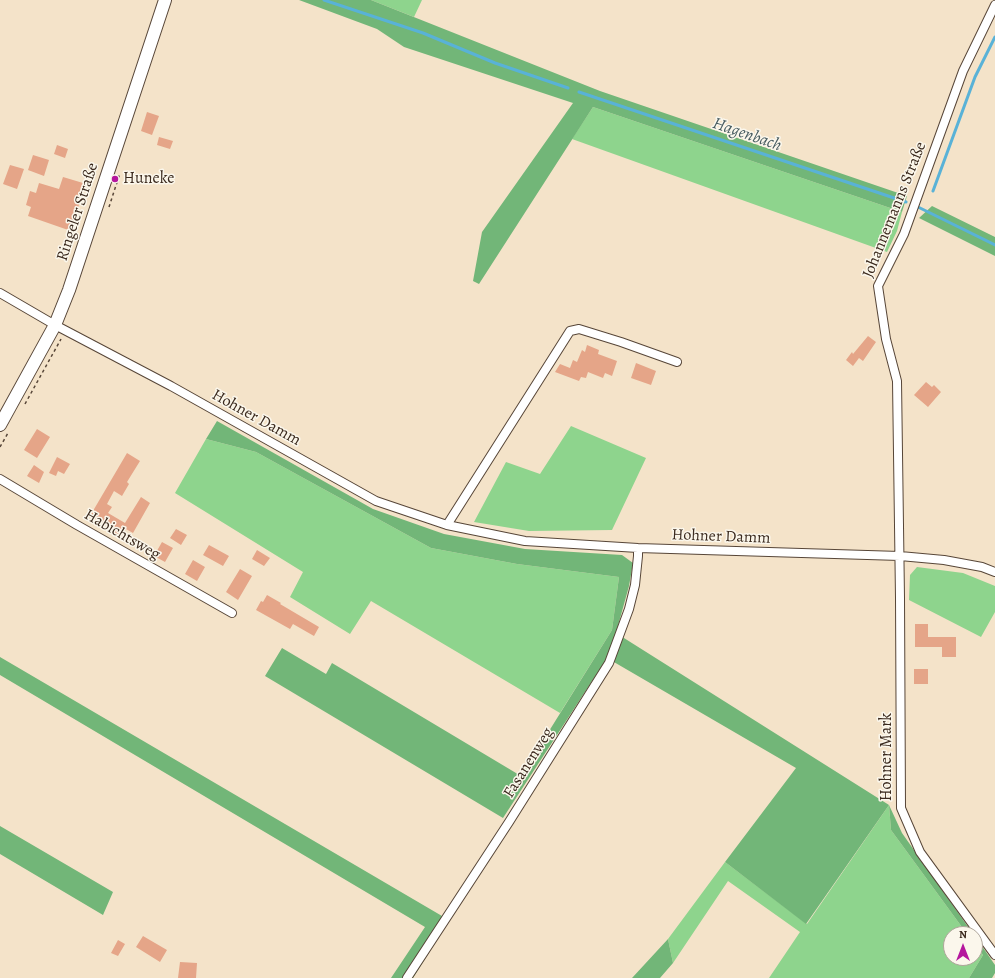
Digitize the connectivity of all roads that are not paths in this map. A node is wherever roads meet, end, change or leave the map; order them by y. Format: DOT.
graph roads {
  1 [pos="165,0"];
  2 [pos="995,5"];
  3 [pos="0,293"];
  4 [pos="55,325"];
  5 [pos="677,362"];
  6 [pos="0,425"];
  7 [pos="0,479"];
  8 [pos="447,525"];
  9 [pos="638,548"];
  10 [pos="900,556"];
  11 [pos="995,572"];
  12 [pos="232,613"];
  13 [pos="995,955"];
  14 [pos="407,978"];
  1 -- 4 [label="street, Ringeler Straße"];
  2 -- 10 [label="street, Johannemanns Straße"];
  3 -- 4 [label="street, Hohner Damm"];
  4 -- 6 [label="street, Ringeler Straße"];
  4 -- 8 [label="street, Hohner Damm"];
  5 -- 8 [label="street"];
  7 -- 12 [label="street, Habichtsweg"];
  8 -- 9 [label="street, Hohner Damm"];
  9 -- 10 [label="street, Hohner Damm"];
  9 -- 14 [label="street, Fasanenweg"];
  10 -- 11 [label="street, Hohner Damm"];
  10 -- 13 [label="street, Hohner Mark"];
}
